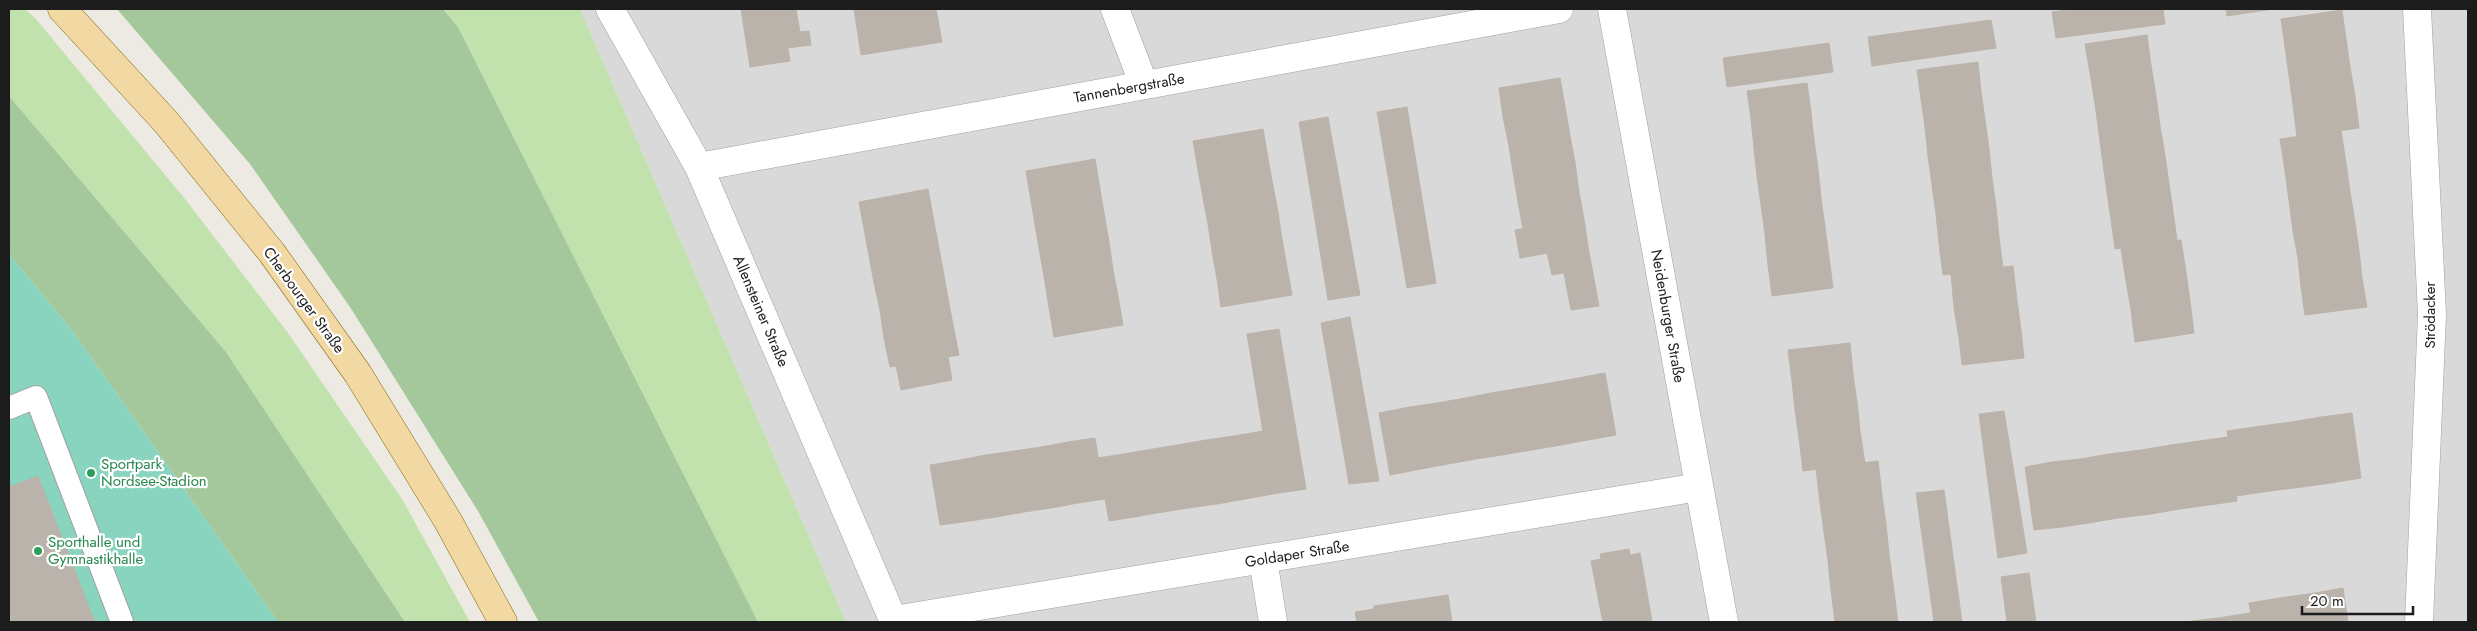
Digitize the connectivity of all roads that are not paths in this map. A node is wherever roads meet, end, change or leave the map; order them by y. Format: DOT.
graph roads {
  1 [pos="62,9"];
  2 [pos="610,9"];
  3 [pos="1115,9"];
  4 [pos="1559,9"];
  5 [pos="1612,9"];
  6 [pos="2417,9"];
  7 [pos="1144,85"];
  8 [pos="699,167"];
  9 [pos="9,408"];
  10 [pos="1699,487"];
  11 [pos="1263,559"];
  12 [pos="894,621"];
  13 [pos="122,622"];
  14 [pos="503,622"];
  15 [pos="1273,622"];
  16 [pos="1724,622"];
  17 [pos="2419,622"];
  1 -- 14 [label="main road, Cherbourger Straße"];
  2 -- 8 [label="street, Allensteiner Straße"];
  3 -- 7 [label="street"];
  4 -- 7 [label="street, Tannenbergstraße"];
  5 -- 10 [label="street, Neidenburger Straße"];
  6 -- 17 [label="street, Strödacker"];
  7 -- 8 [label="street, Tannenbergstraße"];
  8 -- 12 [label="street, Allensteiner Straße"];
  9 -- 13 [label="lane"];
  10 -- 11 [label="street, Goldaper Straße"];
  10 -- 16 [label="street, Neidenburger Straße"];
  11 -- 12 [label="street, Goldaper Straße"];
  11 -- 15 [label="street"];
}
